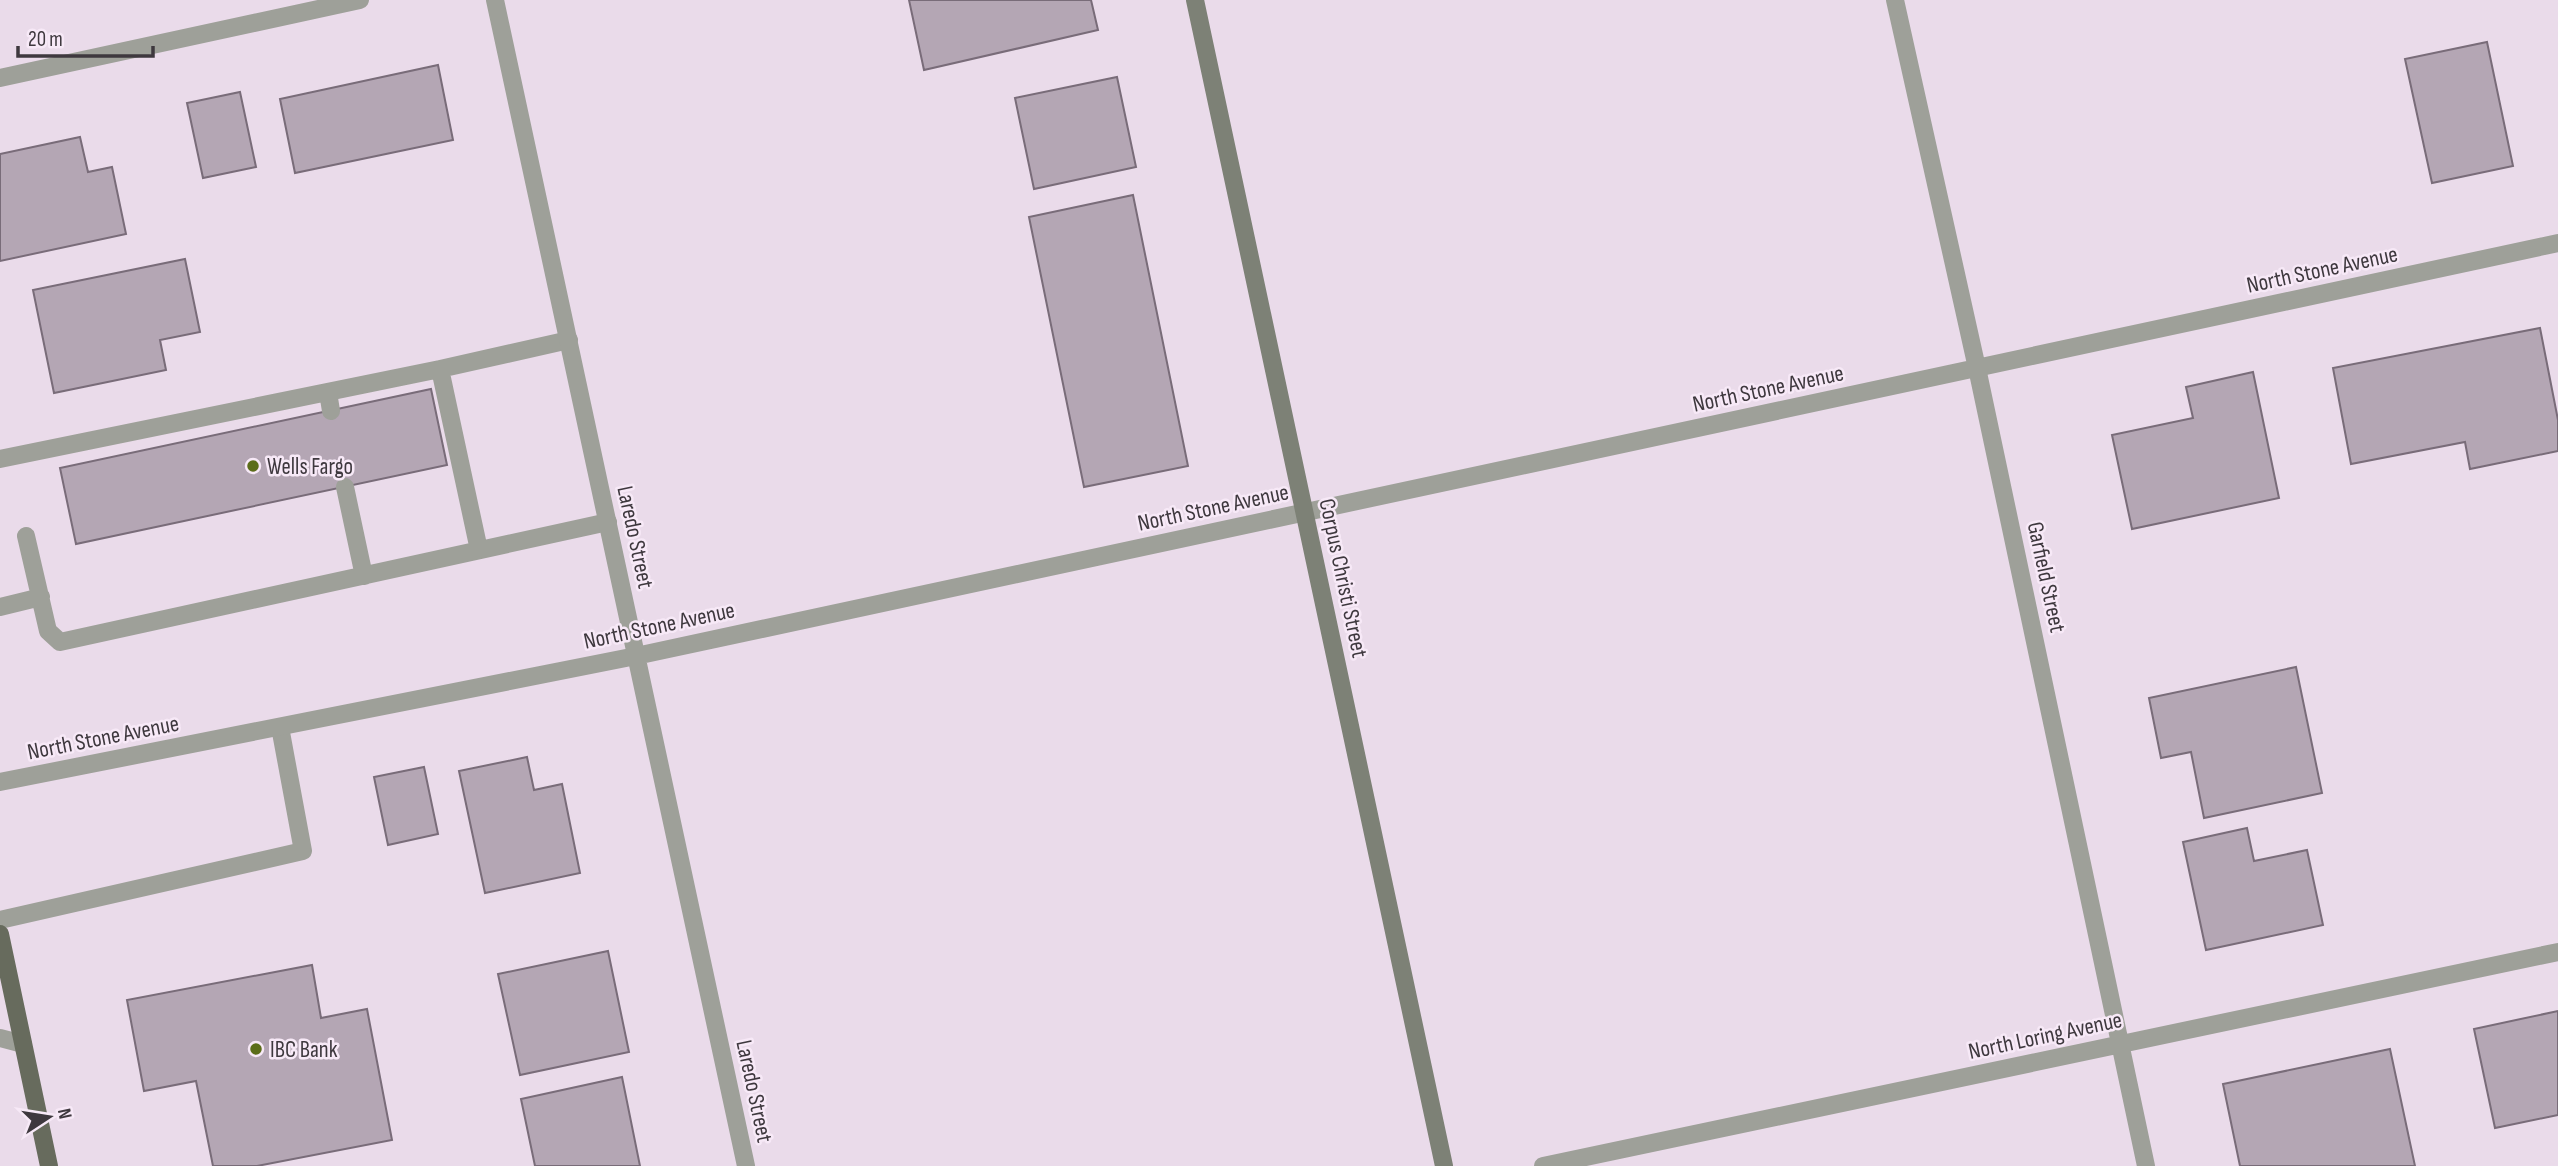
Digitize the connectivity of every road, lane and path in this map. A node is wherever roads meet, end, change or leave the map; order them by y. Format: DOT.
graph roads {
  1 [pos="360,0"];
  2 [pos="495,0"];
  3 [pos="1195,0"];
  4 [pos="1895,0"];
  5 [pos="0,78"];
  6 [pos="2558,243"];
  7 [pos="569,340"];
  8 [pos="1977,368"];
  9 [pos="440,369"];
  10 [pos="328,392"];
  11 [pos="331,411"];
  12 [pos="0,459"];
  13 [pos="345,487"];
  14 [pos="1305,512"];
  15 [pos="608,522"];
  16 [pos="26,536"];
  17 [pos="479,550"];
  18 [pos="364,576"];
  19 [pos="41,597"];
  20 [pos="0,607"];
  21 [pos="636,656"];
  22 [pos="280,727"];
  23 [pos="0,782"];
  24 [pos="0,920"];
  25 [pos="0,934"];
  26 [pos="2558,952"];
  27 [pos="0,1038"];
  28 [pos="23,1044"];
  29 [pos="2120,1044"];
  30 [pos="49,1166"];
  31 [pos="746,1166"];
  32 [pos="1444,1166"];
  33 [pos="1543,1166"];
  34 [pos="2146,1166"];
  1 -- 5 [label="street"];
  2 -- 7 [label="street, Laredo Street"];
  3 -- 14 [label="main road, Corpus Christi Street"];
  4 -- 8 [label="street, Garfield Street"];
  6 -- 8 [label="street, North Stone Avenue"];
  7 -- 9 [label="street"];
  7 -- 15 [label="street, Laredo Street"];
  8 -- 14 [label="street, North Stone Avenue"];
  8 -- 29 [label="street, Garfield Street"];
  9 -- 10 [label="street"];
  9 -- 17 [label="street"];
  10 -- 11 [label="street"];
  10 -- 12 [label="street"];
  13 -- 18 [label="street"];
  14 -- 21 [label="street, North Stone Avenue"];
  14 -- 32 [label="main road, Corpus Christi Street"];
  15 -- 17 [label="street"];
  15 -- 21 [label="street, Laredo Street"];
  16 -- 19 [label="street"];
  17 -- 18 [label="street"];
  18 -- 19 [label="street"];
  19 -- 20 [label="street"];
  21 -- 22 [label="street, North Stone Avenue"];
  21 -- 31 [label="street, Laredo Street"];
  22 -- 23 [label="street, North Stone Avenue"];
  22 -- 24 [label="street"];
  25 -- 28 [label="main road"];
  26 -- 29 [label="street, North Loring Avenue"];
  27 -- 28 [label="street"];
  28 -- 30 [label="main road"];
  29 -- 33 [label="street, North Loring Avenue"];
  29 -- 34 [label="street, Garfield Street"];
}
